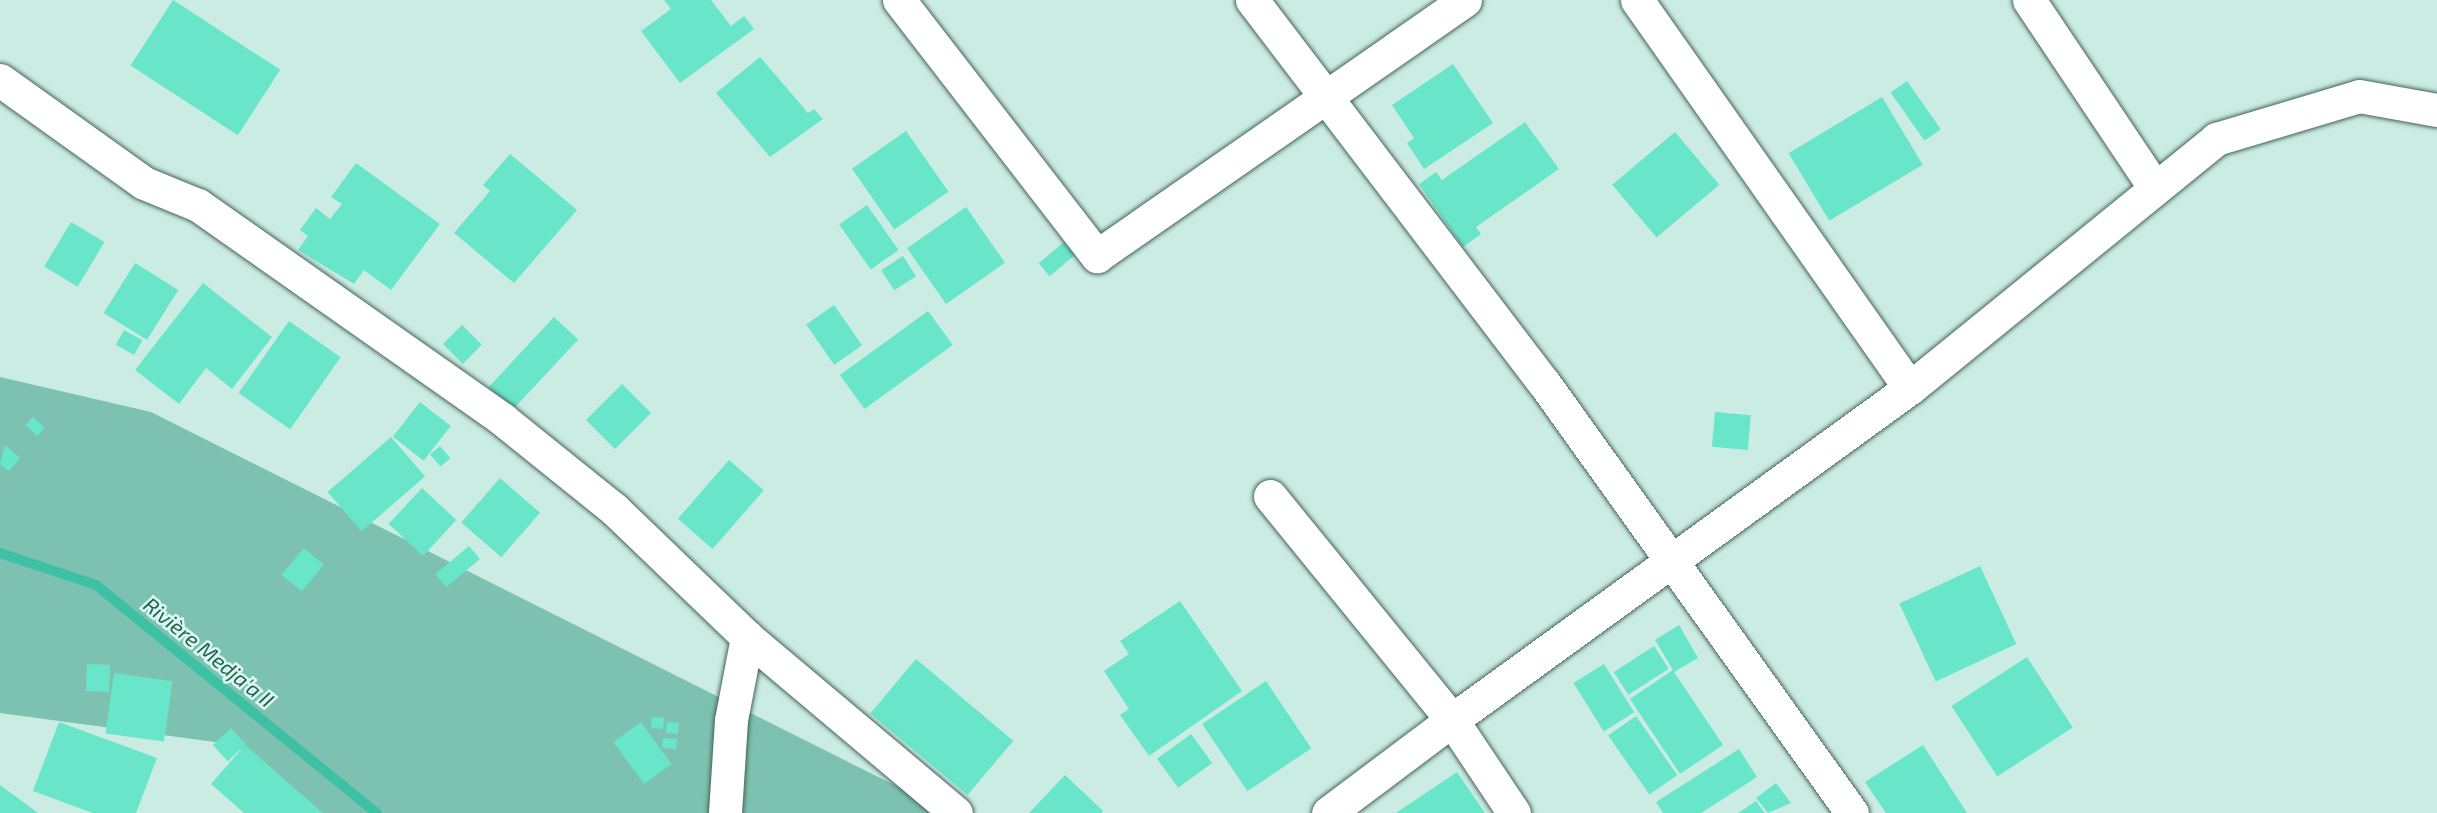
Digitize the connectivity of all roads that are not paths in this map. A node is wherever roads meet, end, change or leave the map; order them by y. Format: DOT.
graph roads {
  1 [pos="899,0"];
  2 [pos="1252,0"];
  3 [pos="1465,0"];
  4 [pos="1637,0"];
  5 [pos="2029,0"];
  6 [pos="0,80"];
  7 [pos="1325,100"];
  8 [pos="2437,110"];
  9 [pos="2155,188"];
  10 [pos="1910,388"];
  11 [pos="1270,496"];
  12 [pos="1670,562"];
  13 [pos="747,636"];
  14 [pos="1452,720"];
  15 [pos="725,813"];
  16 [pos="956,813"];
  17 [pos="1328,813"];
  18 [pos="1514,813"];
  19 [pos="1852,813"];
  1 -- 7 [label="street"];
  2 -- 7 [label="street"];
  3 -- 7 [label="street"];
  4 -- 10 [label="street"];
  5 -- 9 [label="street"];
  6 -- 13 [label="street"];
  7 -- 12 [label="street"];
  8 -- 9 [label="street"];
  9 -- 10 [label="street"];
  10 -- 12 [label="street"];
  11 -- 14 [label="street"];
  12 -- 14 [label="street"];
  12 -- 19 [label="street"];
  13 -- 15 [label="street"];
  13 -- 16 [label="street"];
  14 -- 17 [label="street"];
  14 -- 18 [label="street"];
}
